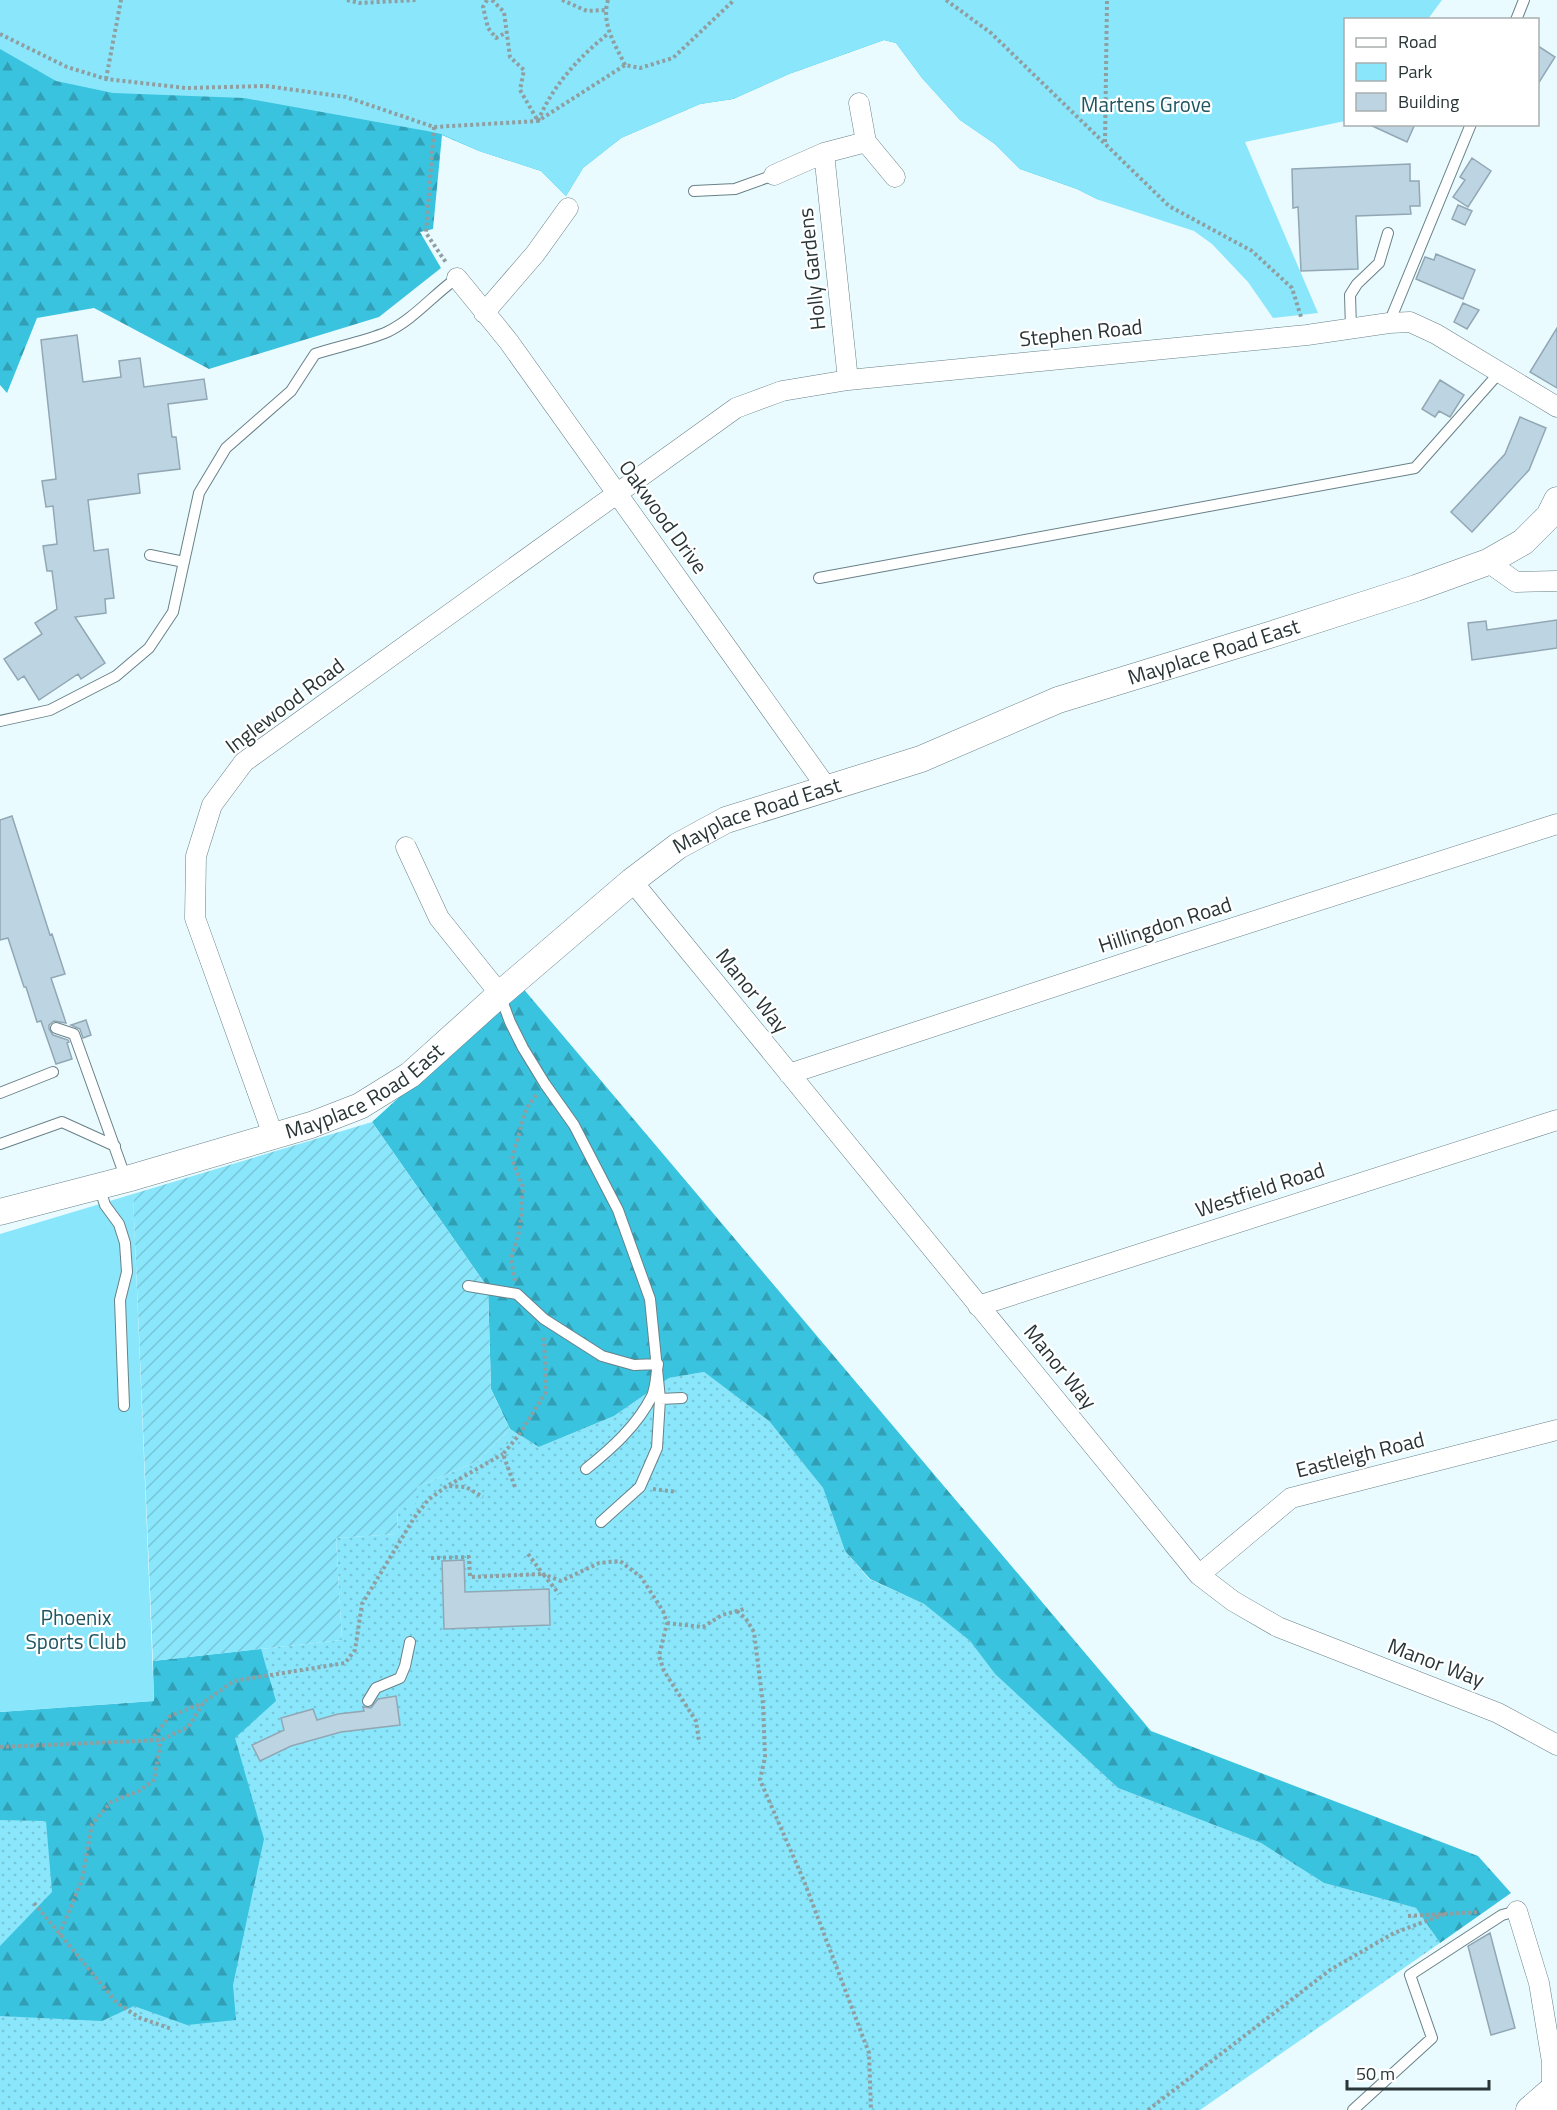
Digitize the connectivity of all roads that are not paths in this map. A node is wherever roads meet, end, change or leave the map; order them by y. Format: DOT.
graph roads {
  1 [pos="1524,0"];
  2 [pos="1517,18"];
  3 [pos="859,103"];
  4 [pos="1470,126"];
  5 [pos="866,142"];
  6 [pos="824,153"];
  7 [pos="774,175"];
  8 [pos="895,177"];
  9 [pos="694,191"];
  10 [pos="568,208"];
  11 [pos="1388,233"];
  12 [pos="457,278"];
  13 [pos="484,313"];
  14 [pos="1389,323"];
  15 [pos="1352,328"];
  16 [pos="1499,373"];
  17 [pos="848,380"];
  18 [pos="1557,407"];
  19 [pos="617,494"];
  20 [pos="1557,500"];
  21 [pos="150,555"];
  22 [pos="184,562"];
  23 [pos="1488,562"];
  24 [pos="819,578"];
  25 [pos="1557,580"];
  26 [pos="0,721"];
  27 [pos="827,788"];
  28 [pos="1557,824"];
  29 [pos="406,848"];
  30 [pos="632,881"];
  31 [pos="500,994"];
  32 [pos="56,1028"];
  33 [pos="53,1072"];
  34 [pos="789,1074"];
  35 [pos="0,1093"];
  36 [pos="1557,1120"];
  37 [pos="273,1135"];
  38 [pos="0,1144"];
  39 [pos="116,1146"];
  40 [pos="127,1179"];
  41 [pos="99,1186"];
  42 [pos="0,1212"];
  43 [pos="468,1286"];
  44 [pos="978,1306"];
  45 [pos="658,1364"];
  46 [pos="682,1398"];
  47 [pos="660,1399"];
  48 [pos="124,1407"];
  49 [pos="1557,1430"];
  50 [pos="586,1469"];
  51 [pos="601,1522"];
  52 [pos="1199,1575"];
  53 [pos="410,1642"];
  54 [pos="369,1701"];
  55 [pos="1557,1745"];
  56 [pos="1509,1913"];
  57 [pos="1555,2096"];
  58 [pos="1353,2110"];
  59 [pos="1529,2110"];
  1 -- 2 [label="lane"];
  3 -- 5 [label="street"];
  4 -- 14 [label="lane"];
  5 -- 6 [label="street"];
  5 -- 8 [label="street"];
  6 -- 7 [label="street"];
  6 -- 17 [label="street, Holly Gardens"];
  7 -- 9 [label="lane"];
  10 -- 13 [label="street"];
  11 -- 15 [label="lane"];
  12 -- 13 [label="street, Oakwood Drive"];
  12 -- 22 [label="lane"];
  13 -- 19 [label="street, Oakwood Drive"];
  14 -- 15 [label="street, Stephen Road"];
  14 -- 16 [label="street, Stephen Road"];
  15 -- 17 [label="street, Stephen Road"];
  16 -- 18 [label="street, Stephen Road"];
  16 -- 24 [label="lane"];
  17 -- 19 [label="street, Stephen Road"];
  19 -- 27 [label="street, Oakwood Drive"];
  19 -- 37 [label="street, Inglewood Road"];
  20 -- 23 [label="street, Mayplace Road East"];
  21 -- 22 [label="lane"];
  22 -- 26 [label="lane"];
  23 -- 25 [label="street"];
  23 -- 27 [label="street, Mayplace Road East"];
  27 -- 30 [label="street, Mayplace Road East"];
  28 -- 34 [label="street, Hillingdon Road"];
  29 -- 31 [label="street"];
  30 -- 31 [label="street, Mayplace Road East"];
  30 -- 34 [label="street, Manor Way"];
  31 -- 37 [label="street, Mayplace Road East"];
  31 -- 45 [label="lane"];
  32 -- 39 [label="lane"];
  33 -- 35 [label="lane"];
  34 -- 44 [label="street, Manor Way"];
  36 -- 44 [label="street, Westfield Road"];
  37 -- 40 [label="street, Mayplace Road East"];
  38 -- 39 [label="lane"];
  39 -- 40 [label="lane"];
  40 -- 41 [label="street, Mayplace Road East"];
  41 -- 42 [label="street, Mayplace Road East"];
  41 -- 48 [label="lane"];
  43 -- 45 [label="lane"];
  44 -- 52 [label="street, Manor Way"];
  45 -- 47 [label="lane"];
  45 -- 50 [label="lane"];
  46 -- 47 [label="lane"];
  47 -- 51 [label="lane"];
  49 -- 52 [label="street, Eastleigh Road"];
  52 -- 55 [label="street, Manor Way"];
  53 -- 54 [label="lane"];
  56 -- 57 [label="street"];
  56 -- 58 [label="lane"];
  57 -- 59 [label="street"];
}
